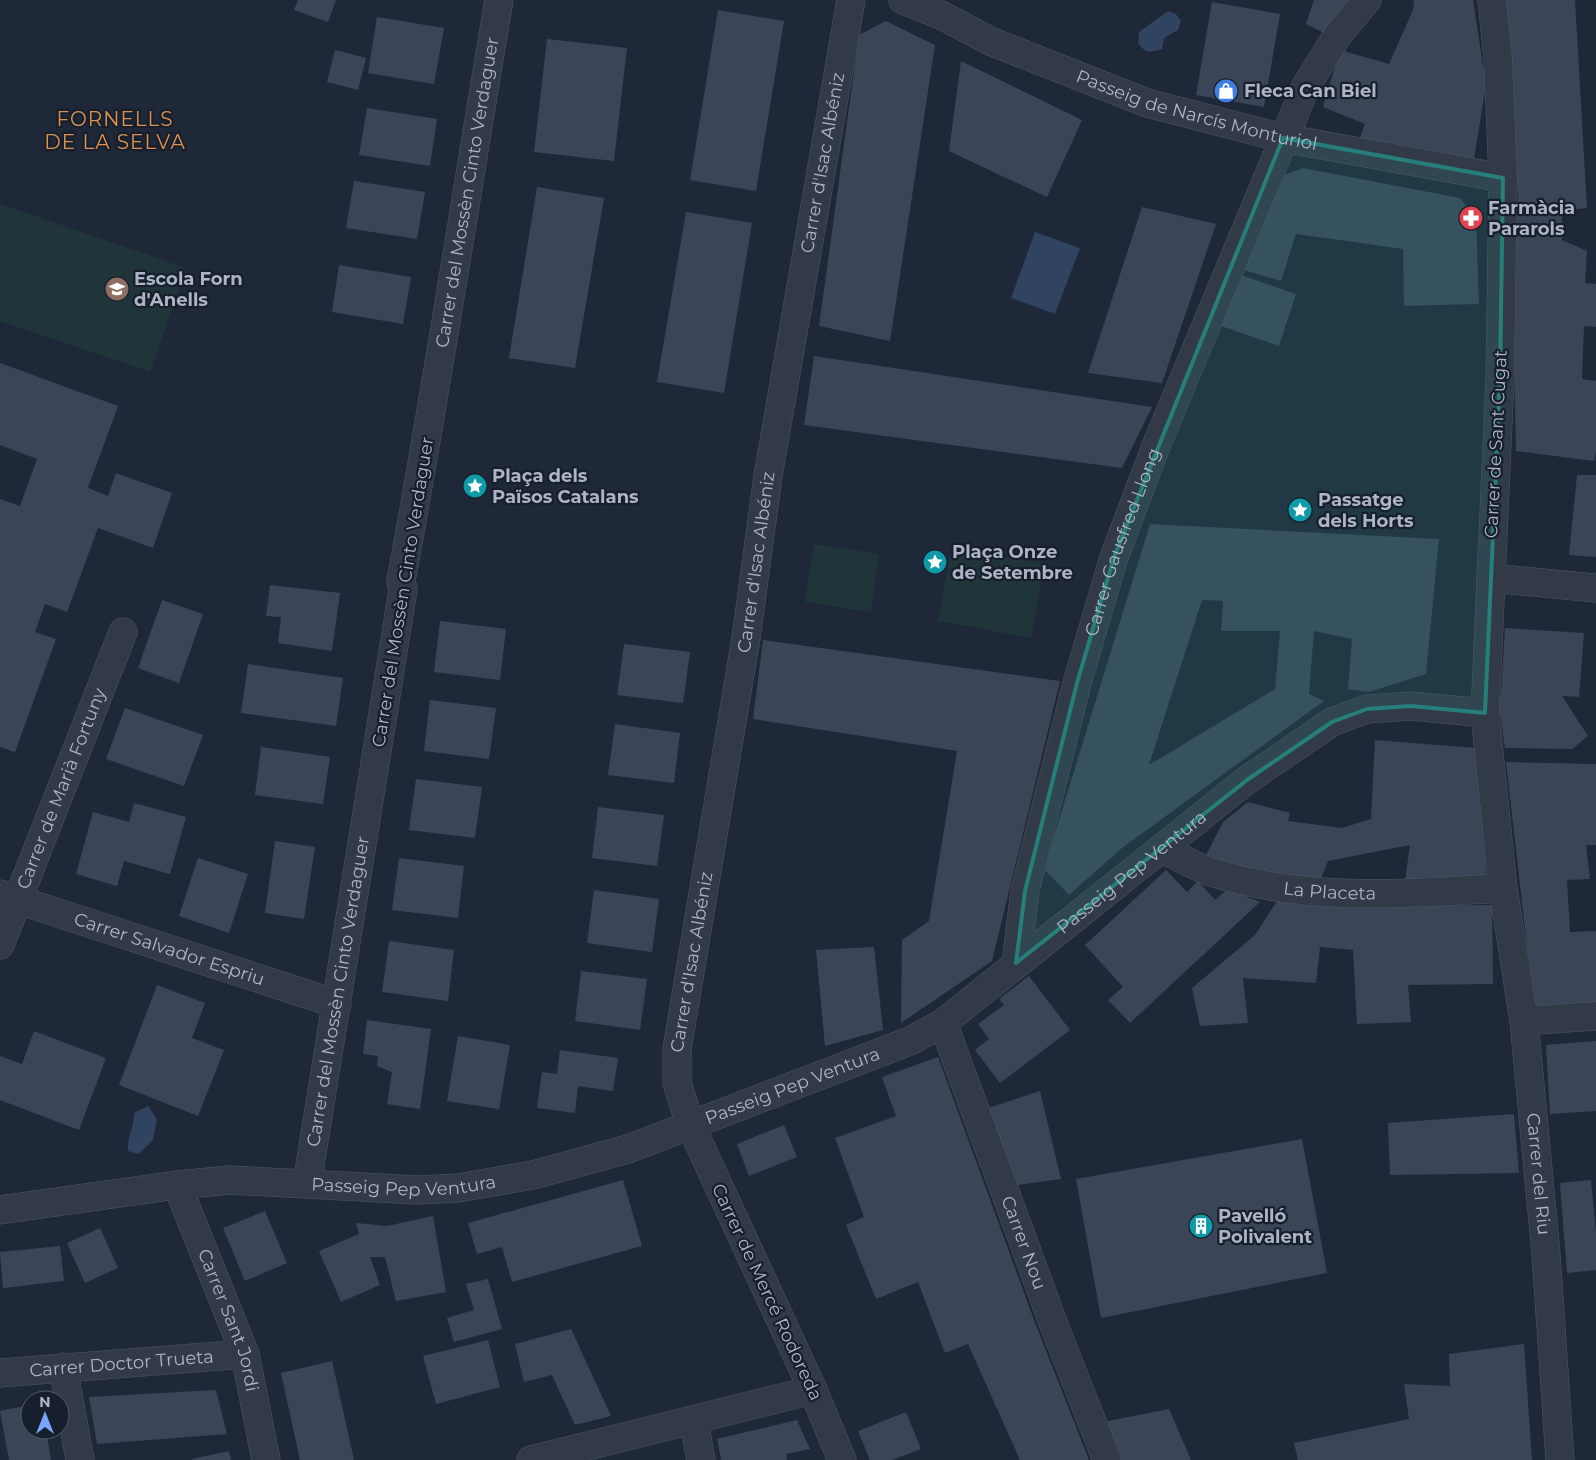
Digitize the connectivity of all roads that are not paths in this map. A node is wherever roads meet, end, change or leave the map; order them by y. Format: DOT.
graph roads {
  1 [pos="499,0"];
  2 [pos="851,0"];
  3 [pos="904,0"];
  4 [pos="1367,0"];
  5 [pos="1492,0"];
  6 [pos="1283,138"];
  7 [pos="1503,178"];
  8 [pos="1490,578"];
  9 [pos="1596,588"];
  10 [pos="123,632"];
  11 [pos="1485,713"];
  12 [pos="1163,849"];
  13 [pos="1503,888"];
  14 [pos="8,897"];
  15 [pos="0,945"];
  16 [pos="1016,963"];
  17 [pos="337,1004"];
  18 [pos="1596,1016"];
  19 [pos="1524,1021"];
  20 [pos="943,1023"];
  21 [pos="690,1124"];
  22 [pos="307,1184"];
  23 [pos="177,1185"];
  24 [pos="0,1210"];
  25 [pos="245,1354"];
  26 [pos="63,1367"];
  27 [pos="0,1373"];
  28 [pos="813,1390"];
  29 [pos="694,1421"];
  30 [pos="80,1460"];
  31 [pos="266,1460"];
  32 [pos="531,1460"];
  33 [pos="701,1460"];
  34 [pos="842,1460"];
  35 [pos="1107,1460"];
  36 [pos="1560,1460"];
  1 -- 17 [label="street, Carrer del Mossèn Cinto Verdaguer"];
  2 -- 21 [label="street, Carrer d'Isac Albéniz"];
  3 -- 6 [label="street, Passeig de Narcís Monturiol"];
  4 -- 6 [label="street, Carrer Gausfred Llong"];
  5 -- 7 [label="street, Carrer de Sant Cugat"];
  6 -- 7 [label="street, Passeig de Narcís Monturiol"];
  6 -- 16 [label="street, Carrer Gausfred Llong"];
  7 -- 8 [label="street, Carrer de Sant Cugat"];
  8 -- 9 [label="street"];
  8 -- 11 [label="street, Carrer de Sant Cugat"];
  10 -- 14 [label="street, Carrer de Marià Fortuny"];
  11 -- 12 [label="street, Passeig Pep Ventura"];
  11 -- 13 [label="street, Carrer de Sant Cugat"];
  12 -- 13 [label="street, La Placeta"];
  12 -- 16 [label="street, Passeig Pep Ventura"];
  13 -- 19 [label="street, Carrer del Riu"];
  14 -- 15 [label="street, Carrer de Marià Fortuny"];
  14 -- 17 [label="street, Carrer Salvador Espriu"];
  16 -- 20 [label="street, Passeig Pep Ventura"];
  17 -- 22 [label="street, Carrer del Mossèn Cinto Verdaguer"];
  18 -- 19 [label="street"];
  19 -- 36 [label="street, Carrer del Riu"];
  20 -- 21 [label="street, Passeig Pep Ventura"];
  20 -- 35 [label="street, Carrer Nou"];
  21 -- 22 [label="street, Passeig Pep Ventura"];
  21 -- 28 [label="street, Carrer de Mercé Rodoreda"];
  22 -- 23 [label="street, Passeig Pep Ventura"];
  23 -- 24 [label="street, Passeig Pep Ventura"];
  23 -- 25 [label="street, Carrer Sant Jordi"];
  25 -- 26 [label="street, Carrer Doctor Trueta"];
  25 -- 31 [label="street, Carrer Sant Jordi"];
  26 -- 27 [label="street, Carrer Doctor Trueta"];
  26 -- 30 [label="street"];
  28 -- 29 [label="street"];
  28 -- 34 [label="street, Carrer de Mercé Rodoreda"];
  29 -- 32 [label="street"];
  29 -- 33 [label="street"];
}
